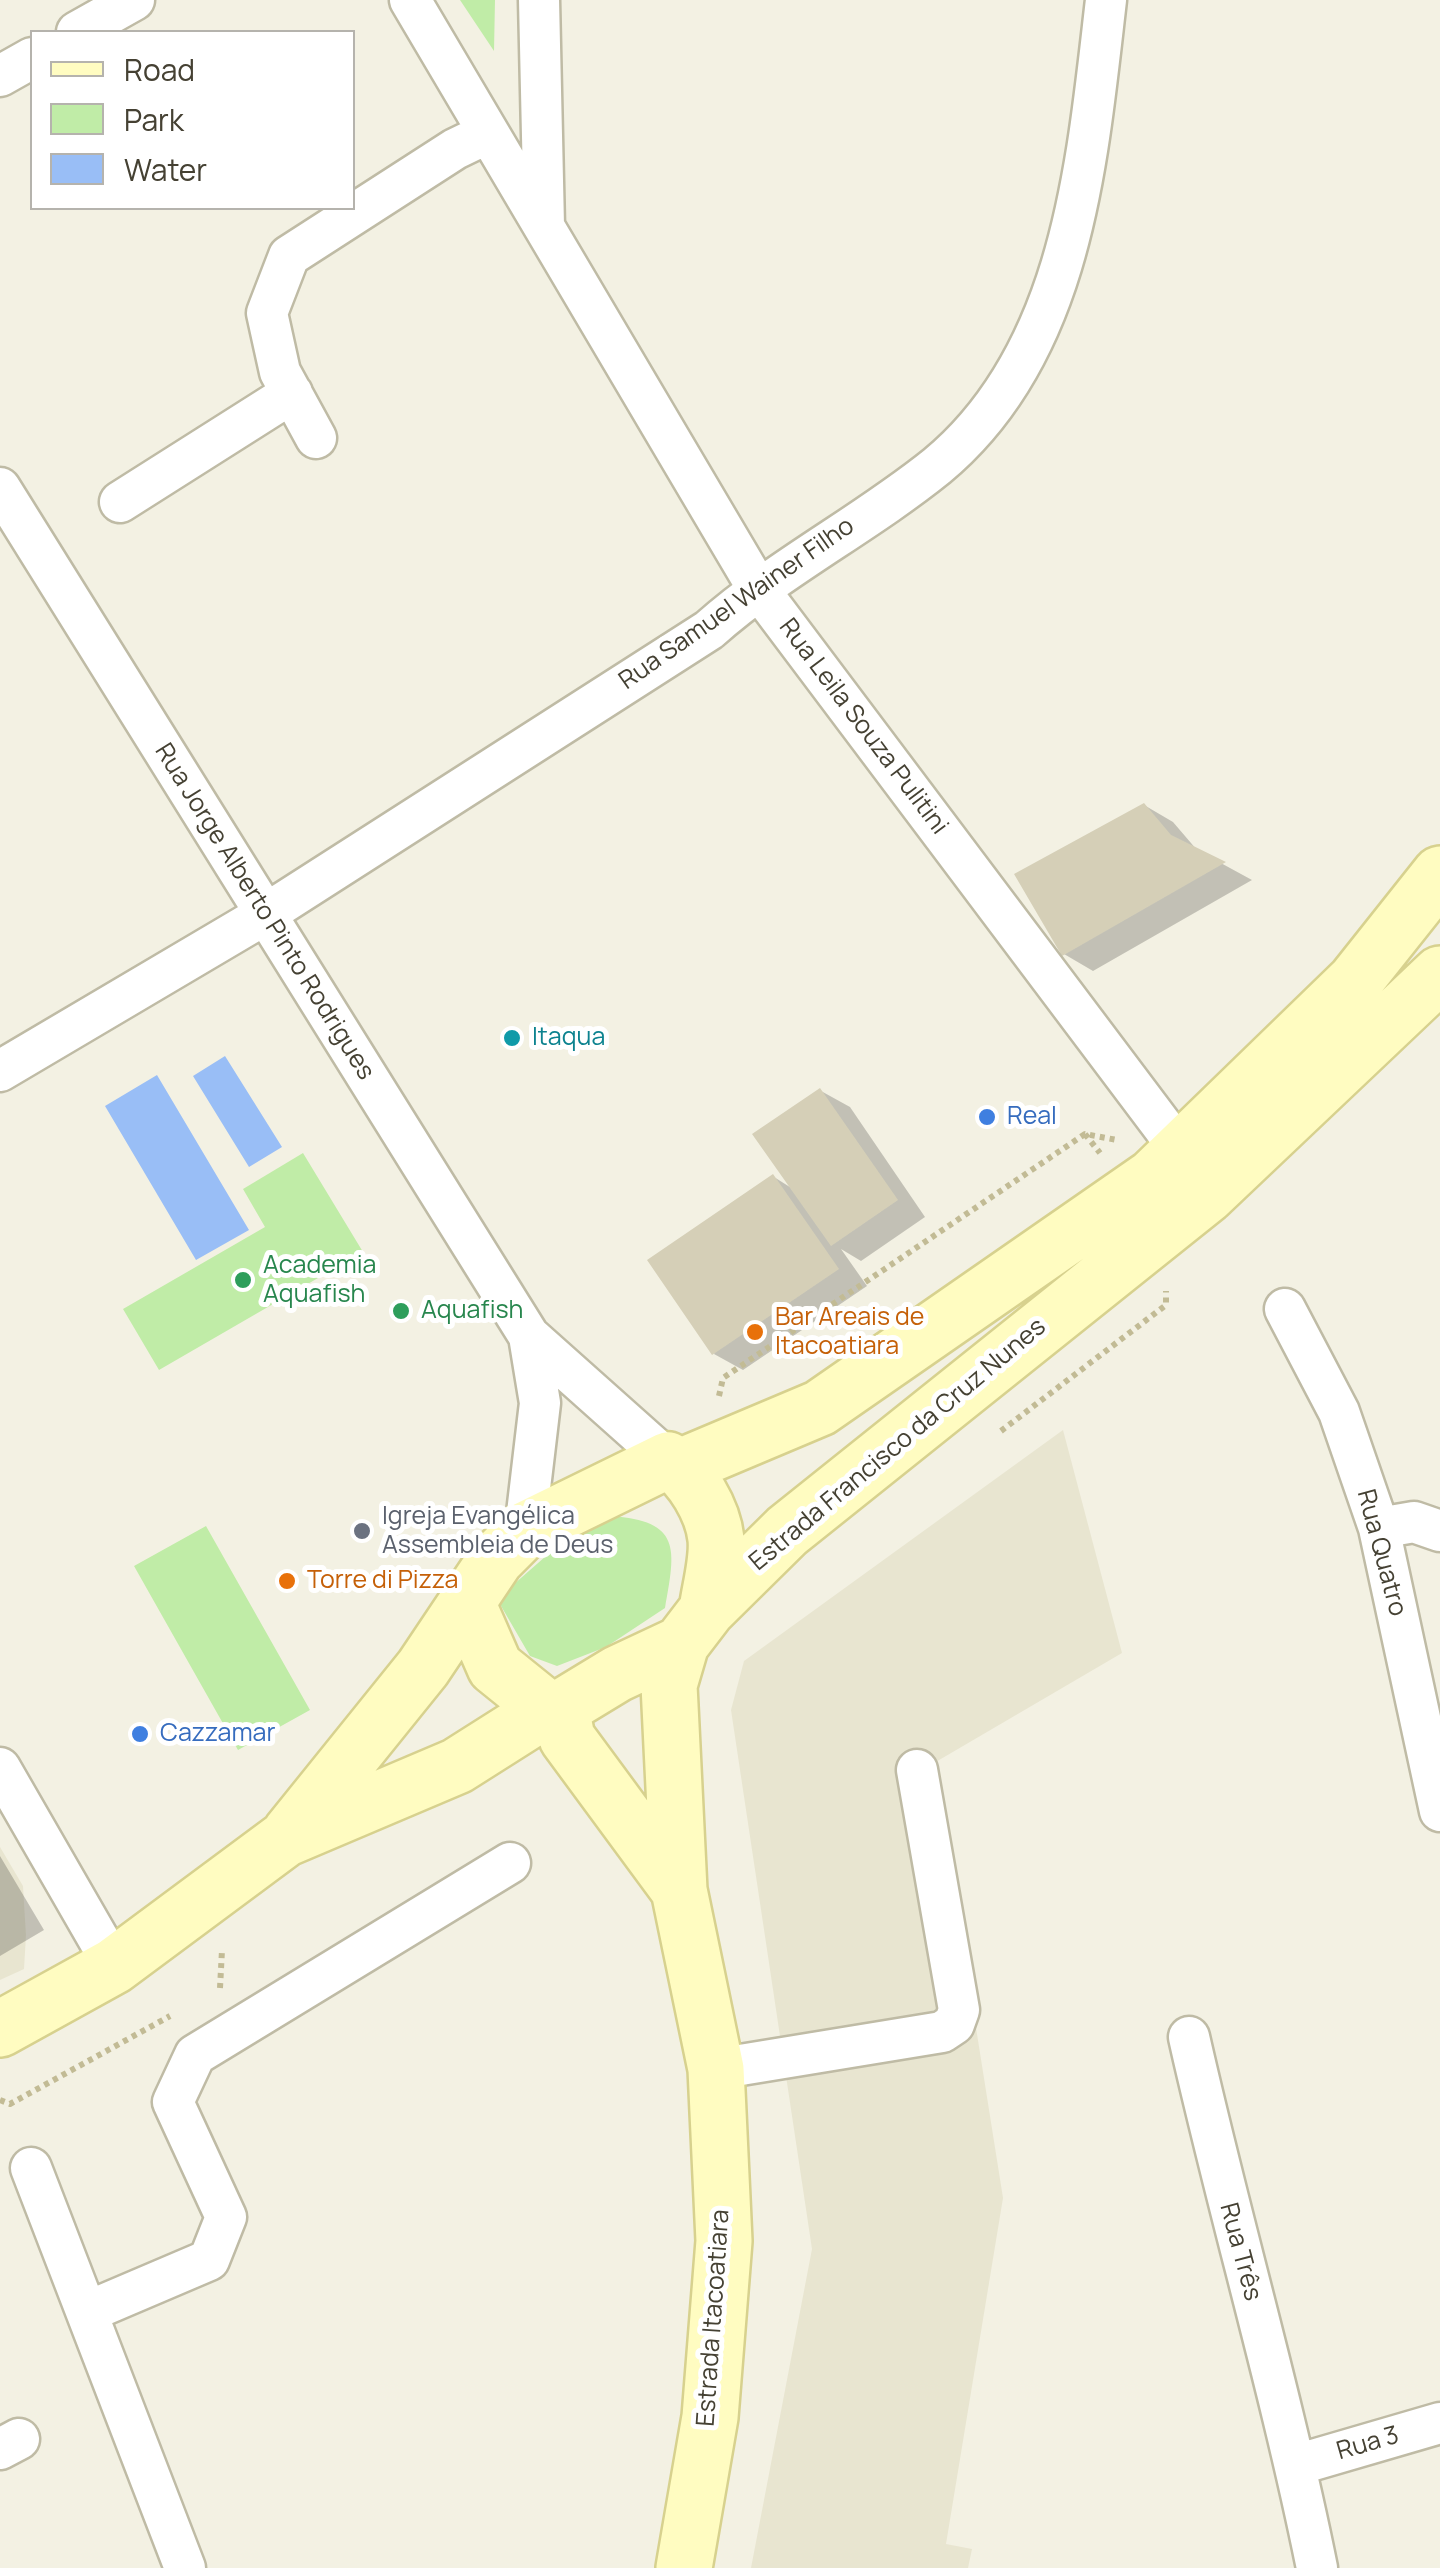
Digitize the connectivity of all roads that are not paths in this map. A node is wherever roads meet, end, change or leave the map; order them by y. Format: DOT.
graph roads {
  1 [pos="134,0"];
  2 [pos="410,0"];
  3 [pos="539,0"];
  4 [pos="1106,0"];
  5 [pos="81,30"];
  6 [pos="30,59"];
  7 [pos="0,76"];
  8 [pos="488,132"];
  9 [pos="544,229"];
  10 [pos="292,394"];
  11 [pos="316,438"];
  12 [pos="0,488"];
  13 [pos="120,502"];
  14 [pos="758,587"];
  15 [pos="1440,874"];
  16 [pos="264,915"];
  17 [pos="1440,974"];
  18 [pos="1440,1014"];
  19 [pos="1366,1041"];
  20 [pos="0,1071"];
  21 [pos="1182,1152"];
  22 [pos="1285,1309"];
  23 [pos="529,1336"];
  24 [pos="684,1461"];
  25 [pos="1379,1528"];
  26 [pos="525,1530"];
  27 [pos="1440,1531"];
  28 [pos="468,1605"];
  29 [pos="694,1627"];
  30 [pos="554,1709"];
  31 [pos="0,1768"];
  32 [pos="916,1770"];
  33 [pos="1440,1810"];
  34 [pos="284,1839"];
  35 [pos="510,1863"];
  36 [pos="679,1890"];
  37 [pos="114,1966"];
  38 [pos="0,2029"];
  39 [pos="1189,2037"];
  40 [pos="716,2069"];
  41 [pos="32,2168"];
  42 [pos="87,2312"];
  43 [pos="1440,2423"];
  44 [pos="1296,2465"];
  45 [pos="185,2568"];
  46 [pos="684,2568"];
  47 [pos="1317,2568"];
  1 -- 5 [label="street"];
  2 -- 8 [label="street, Rua Leila Souza Pulitini"];
  3 -- 9 [label="street, Rua Leila Souza Pulitini"];
  4 -- 14 [label="street, Rua Samuel Wainer Filho"];
  6 -- 7 [label="street"];
  8 -- 9 [label="street, Rua Leila Souza Pulitini"];
  8 -- 10 [label="street"];
  9 -- 14 [label="street, Rua Leila Souza Pulitini"];
  10 -- 11 [label="street"];
  10 -- 13 [label="street"];
  12 -- 16 [label="street, Rua Jorge Alberto Pinto Rodrigues"];
  14 -- 16 [label="street, Rua Samuel Wainer Filho"];
  14 -- 21 [label="street, Rua Leila Souza Pulitini"];
  15 -- 21 [label="street, Estrada Francisco da Cruz Nunes"];
  16 -- 20 [label="street, Rua Samuel Wainer Filho"];
  16 -- 23 [label="street, Rua Jorge Alberto Pinto Rodrigues"];
  17 -- 19 [label="street, Estrada Francisco da Cruz Nunes"];
  18 -- 19 [label="street, Estrada Francisco da Cruz Nunes"];
  19 -- 29 [label="street, Estrada Francisco da Cruz Nunes"];
  21 -- 24 [label="street, Estrada Francisco da Cruz Nunes"];
  22 -- 25 [label="street, Rua Quatro"];
  23 -- 24 [label="street, Rua Jorge Alberto Pinto Rodrigues"];
  23 -- 26 [label="street, Rua Jorge Alberto Pinto Rodrigues"];
  24 -- 26 [label="street, Estrada Francisco da Cruz Nunes"];
  24 -- 29 [label="street, Estrada Itacoatiara"];
  25 -- 27 [label="street"];
  25 -- 33 [label="street, Rua Quatro"];
  26 -- 28 [label="street, Estrada Francisco da Cruz Nunes"];
  28 -- 30 [label="street"];
  28 -- 34 [label="street, Estrada Francisco da Cruz Nunes"];
  29 -- 30 [label="street, Estrada Francisco da Cruz Nunes"];
  29 -- 36 [label="street, Estrada Itacoatiara"];
  30 -- 34 [label="street, Estrada Francisco da Cruz Nunes"];
  30 -- 36 [label="street, Estrada Itacoatiara"];
  31 -- 37 [label="street"];
  32 -- 40 [label="street"];
  34 -- 37 [label="street, Estrada Francisco da Cruz Nunes"];
  35 -- 42 [label="street"];
  36 -- 40 [label="street, Estrada Itacoatiara"];
  37 -- 38 [label="street, Estrada Francisco da Cruz Nunes"];
  39 -- 44 [label="street, Rua Três"];
  40 -- 46 [label="street, Estrada Itacoatiara"];
  41 -- 42 [label="street"];
  42 -- 45 [label="street"];
  43 -- 44 [label="street, Rua 3"];
  44 -- 47 [label="street, Rua Três"];
}
